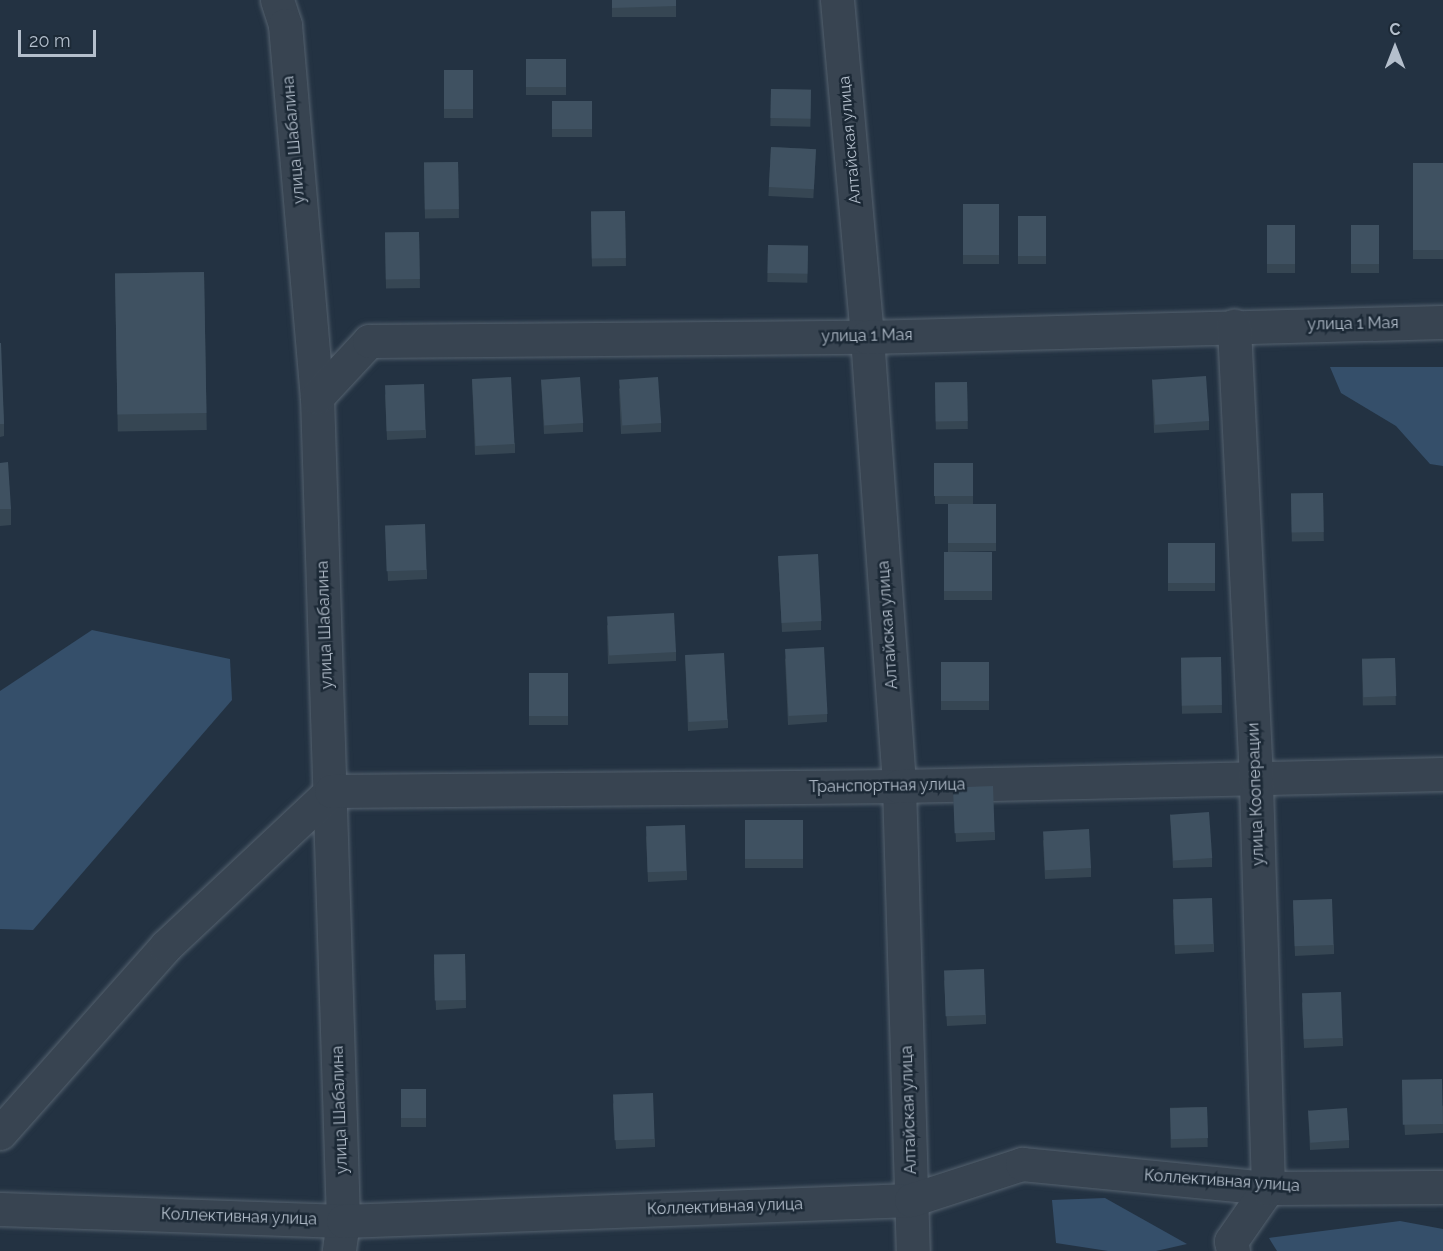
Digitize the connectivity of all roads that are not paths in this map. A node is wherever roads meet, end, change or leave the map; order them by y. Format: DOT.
graph roads {
  1 [pos="278,0"];
  2 [pos="837,0"];
  3 [pos="1443,322"];
  4 [pos="1234,326"];
  5 [pos="867,337"];
  6 [pos="316,397"];
  7 [pos="1443,774"];
  8 [pos="1256,778"];
  9 [pos="899,786"];
  10 [pos="331,791"];
  11 [pos="0,1133"];
  12 [pos="1443,1187"];
  13 [pos="1268,1188"];
  14 [pos="911,1200"];
  15 [pos="0,1209"];
  16 [pos="341,1236"];
  17 [pos="913,1251"];
  18 [pos="1233,1251"];
  1 -- 6 [label="street, улица Шабалина"];
  2 -- 5 [label="street, Алтайская улица"];
  3 -- 4 [label="street, улица 1 Мая"];
  4 -- 5 [label="street, улица 1 Мая"];
  4 -- 8 [label="street, улица Кооперации"];
  5 -- 6 [label="street, улица 1 Мая"];
  5 -- 9 [label="street, Алтайская улица"];
  6 -- 10 [label="street, улица Шабалина"];
  7 -- 8 [label="street, Транспортная улица"];
  8 -- 9 [label="street, Транспортная улица"];
  8 -- 13 [label="street, улица Кооперации"];
  9 -- 10 [label="street, Транспортная улица"];
  9 -- 14 [label="street, Алтайская улица"];
  10 -- 11 [label="street"];
  10 -- 16 [label="street, улица Шабалина"];
  12 -- 13 [label="street, Коллективная улица"];
  13 -- 14 [label="street, Коллективная улица"];
  13 -- 18 [label="street"];
  14 -- 16 [label="street, Коллективная улица"];
  14 -- 17 [label="street, Алтайская улица"];
  15 -- 16 [label="street, Коллективная улица"];
}
